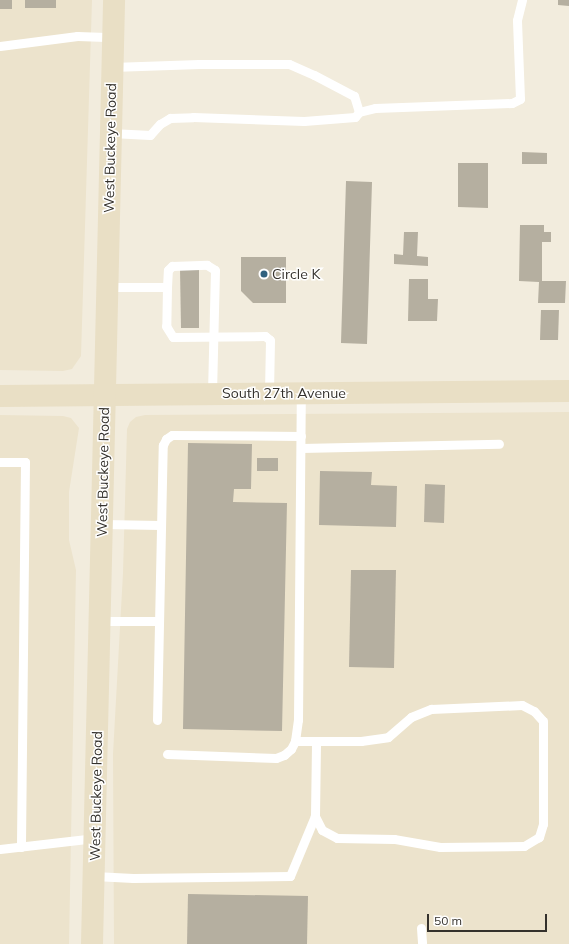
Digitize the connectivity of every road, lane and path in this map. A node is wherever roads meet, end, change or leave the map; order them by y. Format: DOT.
graph roads {
  1 [pos="114,0"];
  2 [pos="522,0"];
  3 [pos="113,37"];
  4 [pos="0,46"];
  5 [pos="112,67"];
  6 [pos="359,112"];
  7 [pos="111,133"];
  8 [pos="107,287"];
  9 [pos="167,287"];
  10 [pos="213,337"];
  11 [pos="569,391"];
  12 [pos="269,393"];
  13 [pos="301,393"];
  14 [pos="212,394"];
  15 [pos="105,395"];
  16 [pos="0,396"];
  17 [pos="301,436"];
  18 [pos="499,444"];
  19 [pos="300,448"];
  20 [pos="0,462"];
  21 [pos="102,524"];
  22 [pos="160,525"];
  23 [pos="100,621"];
  24 [pos="159,622"];
  25 [pos="157,720"];
  26 [pos="295,740"];
  27 [pos="316,741"];
  28 [pos="167,754"];
  29 [pos="315,816"];
  30 [pos="95,838"];
  31 [pos="21,848"];
  32 [pos="0,849"];
  33 [pos="94,876"];
  34 [pos="421,928"];
  35 [pos="92,944"];
  36 [pos="422,944"];
  1 -- 3 [label="main road, West Buckeye Road"];
  2 -- 6 [label="lane"];
  3 -- 4 [label="lane"];
  3 -- 5 [label="main road, West Buckeye Road"];
  5 -- 6 [label="lane"];
  5 -- 7 [label="main road, West Buckeye Road"];
  6 -- 7 [label="lane"];
  7 -- 8 [label="main road, West Buckeye Road"];
  8 -- 9 [label="lane"];
  8 -- 15 [label="main road, West Buckeye Road"];
  9 -- 10 [label="lane"];
  9 -- 10 [label="lane"];
  10 -- 12 [label="lane"];
  10 -- 14 [label="lane"];
  11 -- 13 [label="main road, South 27th Avenue"];
  12 -- 13 [label="main road, South 27th Avenue"];
  12 -- 14 [label="main road, South 27th Avenue"];
  13 -- 17 [label="lane"];
  14 -- 15 [label="main road, South 27th Avenue"];
  15 -- 16 [label="main road, South 27th Avenue"];
  15 -- 21 [label="main road, West Buckeye Road"];
  17 -- 19 [label="lane"];
  17 -- 22 [label="lane"];
  18 -- 19 [label="lane"];
  19 -- 26 [label="lane"];
  20 -- 31 [label="lane"];
  21 -- 22 [label="lane"];
  21 -- 23 [label="main road, West Buckeye Road"];
  22 -- 24 [label="lane"];
  23 -- 24 [label="lane"];
  23 -- 30 [label="main road, West Buckeye Road"];
  24 -- 25 [label="lane"];
  26 -- 27 [label="lane"];
  26 -- 28 [label="lane"];
  27 -- 29 [label="lane"];
  27 -- 29 [label="lane"];
  29 -- 33 [label="lane"];
  30 -- 31 [label="lane"];
  30 -- 33 [label="main road, West Buckeye Road"];
  31 -- 32 [label="lane"];
  33 -- 35 [label="main road, West Buckeye Road"];
  34 -- 36 [label="lane"];
}
